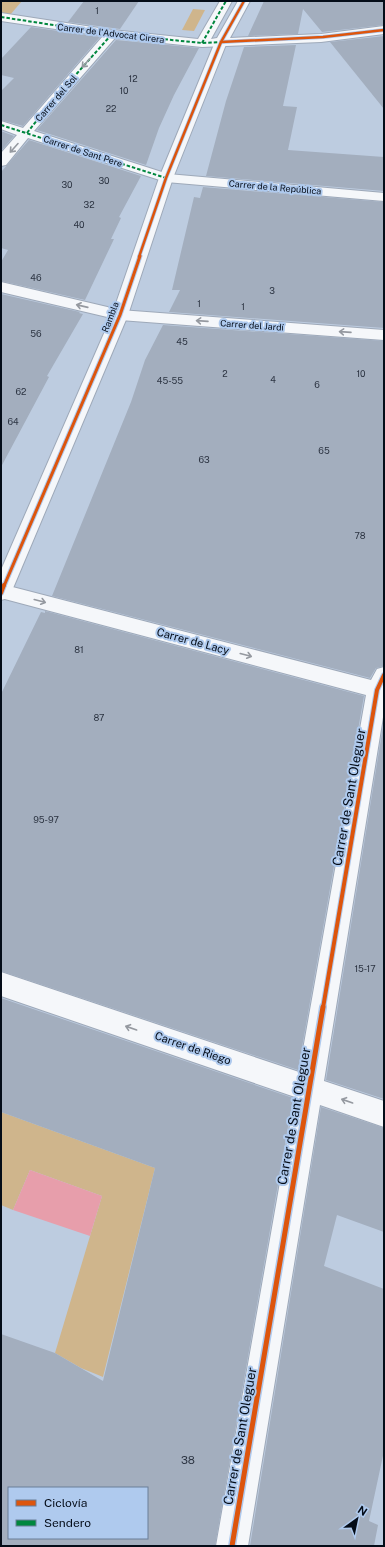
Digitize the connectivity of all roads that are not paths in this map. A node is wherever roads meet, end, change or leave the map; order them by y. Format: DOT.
graph roads {
  1 [pos="226,1"];
  2 [pos="244,1"];
  3 [pos="1,17"];
  4 [pos="384,30"];
  5 [pos="112,34"];
  6 [pos="221,42"];
  7 [pos="202,43"];
  8 [pos="1,125"];
  9 [pos="27,133"];
  10 [pos="1,162"];
  11 [pos="166,178"];
  12 [pos="384,197"];
  13 [pos="1,287"];
  14 [pos="120,315"];
  15 [pos="384,335"];
  16 [pos="1,591"];
  17 [pos="382,685"];
  18 [pos="1,984"];
  19 [pos="309,1087"];
  20 [pos="384,1114"];
  21 [pos="232,1546"];
  1 -- 7 [label="street"];
  2 -- 6 [label="street, Rambla"];
  3 -- 5 [label="street, Carrer de l'Advocat Cirera"];
  4 -- 6 [label="street, Carrer de l'Advocat Cirera"];
  5 -- 7 [label="street, Carrer de l'Advocat Cirera"];
  5 -- 9 [label="street, Carrer del Sol, one-way"];
  6 -- 7 [label="street, Carrer de l'Advocat Cirera"];
  6 -- 11 [label="street, Rambla"];
  8 -- 9 [label="street, Carrer de Sant Pere"];
  9 -- 10 [label="street, Carrer del Sol, one-way"];
  9 -- 11 [label="street, Carrer de Sant Pere"];
  11 -- 12 [label="street, Carrer de la República"];
  11 -- 14 [label="street, Rambla"];
  14 -- 13 [label="street, Carrer del Jardí, one-way"];
  15 -- 14 [label="street, Carrer del Jardí, one-way"];
  14 -- 16 [label="street, Rambla"];
  16 -- 17 [label="street, Carrer de Lacy, one-way"];
  17 -- 19 [label="street, Carrer de Sant Oleguer"];
  19 -- 18 [label="street, Carrer de Riego, one-way"];
  20 -- 19 [label="street, Carrer de Riego, one-way"];
  19 -- 21 [label="street, Carrer de Sant Oleguer"];
}
